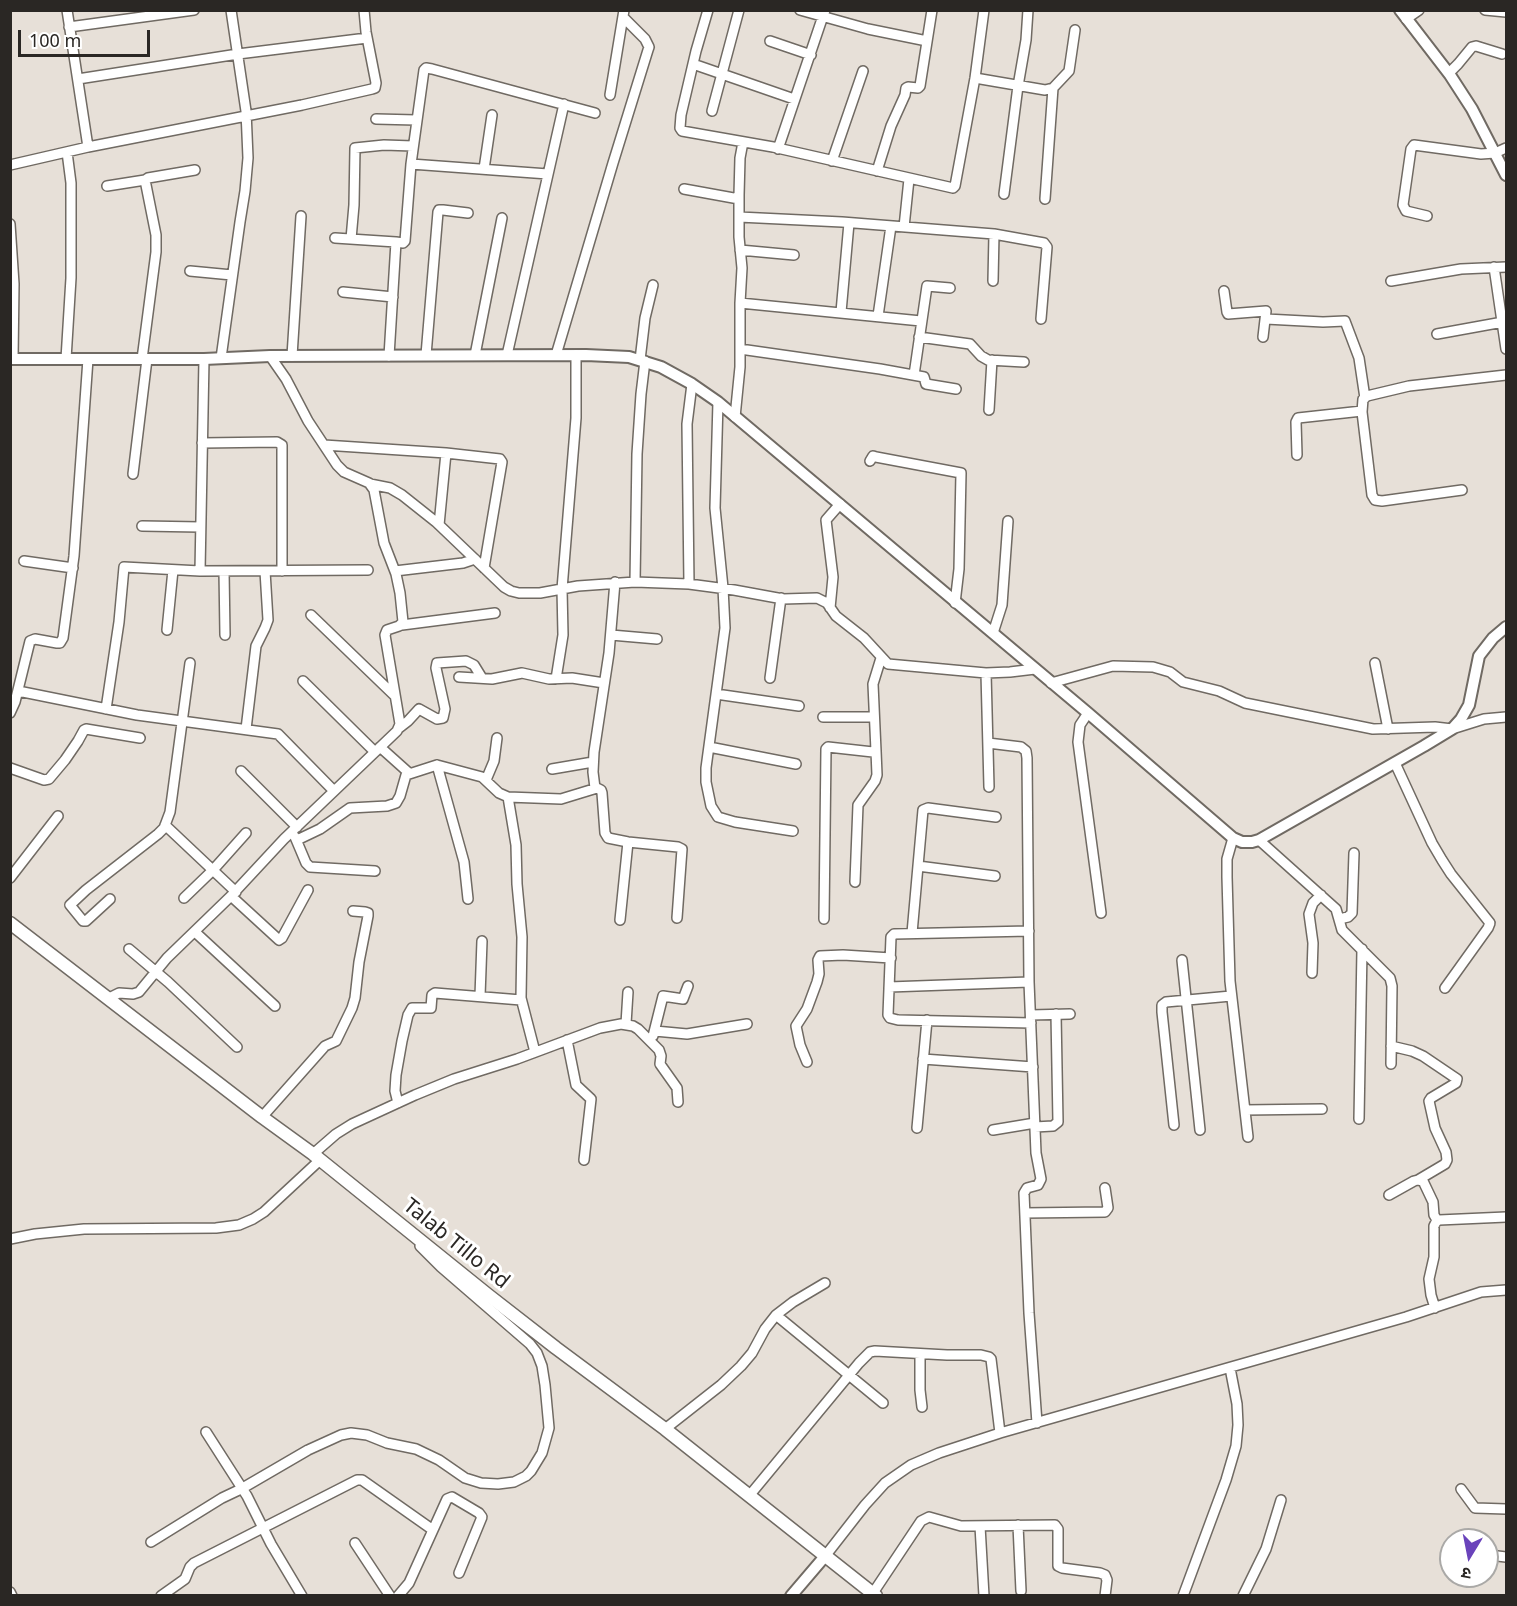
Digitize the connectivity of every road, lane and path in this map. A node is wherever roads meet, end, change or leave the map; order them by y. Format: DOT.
graph roads {
  1 [pos="67,10"];
  2 [pos="194,10"];
  3 [pos="231,10"];
  4 [pos="364,10"];
  5 [pos="708,10"];
  6 [pos="739,10"];
  7 [pos="800,10"];
  8 [pos="932,10"];
  9 [pos="984,10"];
  10 [pos="1028,10"];
  11 [pos="1485,10"];
  12 [pos="1506,12"];
  13 [pos="1411,13"];
  14 [pos="624,14"];
  15 [pos="824,14"];
  16 [pos="69,27"];
  17 [pos="1075,30"];
  18 [pos="367,38"];
  19 [pos="770,41"];
  20 [pos="927,41"];
  21 [pos="238,54"];
  22 [pos="811,54"];
  23 [pos="1502,54"];
  24 [pos="693,64"];
  25 [pos="1454,68"];
  26 [pos="863,71"];
  27 [pos="722,74"];
  28 [pos="975,78"];
  29 [pos="78,79"];
  30 [pos="1018,86"];
  31 [pos="1053,88"];
  32 [pos="610,95"];
  33 [pos="794,99"];
  34 [pos="564,104"];
  35 [pos="712,111"];
  36 [pos="595,113"];
  37 [pos="492,115"];
  38 [pos="246,116"];
  39 [pos="376,118"];
  40 [pos="416,120"];
  41 [pos="743,142"];
  42 [pos="413,146"];
  43 [pos="88,147"];
  44 [pos="778,149"];
  45 [pos="1501,150"];
  46 [pos="67,152"];
  47 [pos="832,161"];
  48 [pos="411,164"];
  49 [pos="10,165"];
  50 [pos="484,169"];
  51 [pos="195,170"];
  52 [pos="877,171"];
  53 [pos="548,174"];
  54 [pos="1506,174"];
  55 [pos="909,179"];
  56 [pos="145,180"];
  57 [pos="107,186"];
  58 [pos="684,189"];
  59 [pos="1004,194"];
  60 [pos="739,199"];
  61 [pos="1045,199"];
  62 [pos="468,213"];
  63 [pos="301,216"];
  64 [pos="1427,216"];
  65 [pos="739,217"];
  66 [pos="502,219"];
  67 [pos="849,223"];
  68 [pos="10,224"];
  69 [pos="891,226"];
  70 [pos="904,227"];
  71 [pos="994,234"];
  72 [pos="335,238"];
  73 [pos="351,239"];
  74 [pos="396,242"];
  75 [pos="740,250"];
  76 [pos="794,255"];
  77 [pos="1494,267"];
  78 [pos="1506,267"];
  79 [pos="190,271"];
  80 [pos="232,275"];
  81 [pos="993,281"];
  82 [pos="1391,281"];
  83 [pos="654,285"];
  84 [pos="950,288"];
  85 [pos="1224,291"];
  86 [pos="343,292"];
  87 [pos="393,297"];
  88 [pos="12,302"];
  89 [pos="740,303"];
  90 [pos="841,312"];
  91 [pos="878,316"];
  92 [pos="1041,319"];
  93 [pos="1266,319"];
  94 [pos="921,321"];
  95 [pos="1503,322"];
  96 [pos="1437,334"];
  97 [pos="919,337"];
  98 [pos="1263,337"];
  99 [pos="740,349"];
  100 [pos="1506,349"];
  101 [pos="426,350"];
  102 [pos="292,351"];
  103 [pos="389,351"];
  104 [pos="508,351"];
  105 [pos="557,351"];
  106 [pos="222,352"];
  107 [pos="476,352"];
  108 [pos="66,353"];
  109 [pos="144,355"];
  110 [pos="576,355"];
  111 [pos="12,356"];
  112 [pos="270,356"];
  113 [pos="642,356"];
  114 [pos="88,358"];
  115 [pos="204,359"];
  116 [pos="992,360"];
  117 [pos="1024,362"];
  118 [pos="914,375"];
  119 [pos="1506,375"];
  120 [pos="692,384"];
  121 [pos="956,389"];
  122 [pos="1365,398"];
  123 [pos="718,402"];
  124 [pos="989,410"];
  125 [pos="1362,411"];
  126 [pos="735,412"];
  127 [pos="202,443"];
  128 [pos="324,445"];
  129 [pos="446,453"];
  130 [pos="1296,455"];
  131 [pos="870,461"];
  132 [pos="133,474"];
  133 [pos="370,484"];
  134 [pos="1462,489"];
  135 [pos="840,504"];
  136 [pos="1008,521"];
  137 [pos="439,525"];
  138 [pos="142,526"];
  139 [pos="200,527"];
  140 [pos="475,559"];
  141 [pos="24,561"];
  142 [pos="73,568"];
  143 [pos="484,568"];
  144 [pos="173,570"];
  145 [pos="368,570"];
  146 [pos="200,571"];
  147 [pos="224,571"];
  148 [pos="265,571"];
  149 [pos="282,571"];
  150 [pos="395,571"];
  151 [pos="615,582"];
  152 [pos="635,582"];
  153 [pos="689,584"];
  154 [pos="723,588"];
  155 [pos="562,589"];
  156 [pos="781,598"];
  157 [pos="955,603"];
  158 [pos="830,608"];
  159 [pos="495,613"];
  160 [pos="311,615"];
  161 [pos="402,625"];
  162 [pos="1506,627"];
  163 [pos="167,630"];
  164 [pos="993,633"];
  165 [pos="611,634"];
  166 [pos="225,635"];
  167 [pos="657,639"];
  168 [pos="881,658"];
  169 [pos="190,663"];
  170 [pos="1375,663"];
  171 [pos="1035,669"];
  172 [pos="986,673"];
  173 [pos="459,677"];
  174 [pos="482,678"];
  175 [pos="770,678"];
  176 [pos="556,679"];
  177 [pos="303,681"];
  178 [pos="604,683"];
  179 [pos="1051,683"];
  180 [pos="16,684"];
  181 [pos="716,694"];
  182 [pos="395,696"];
  183 [pos="799,705"];
  184 [pos="106,709"];
  185 [pos="10,713"];
  186 [pos="1088,713"];
  187 [pos="823,717"];
  188 [pos="874,717"];
  189 [pos="1506,717"];
  190 [pos="183,721"];
  191 [pos="399,728"];
  192 [pos="246,729"];
  193 [pos="1388,729"];
  194 [pos="1452,729"];
  195 [pos="140,738"];
  196 [pos="497,738"];
  197 [pos="987,742"];
  198 [pos="709,747"];
  199 [pos="377,749"];
  200 [pos="876,751"];
  201 [pos="593,762"];
  202 [pos="1395,763"];
  203 [pos="796,764"];
  204 [pos="437,765"];
  205 [pos="10,768"];
  206 [pos="552,769"];
  207 [pos="241,771"];
  208 [pos="410,773"];
  209 [pos="486,780"];
  210 [pos="989,787"];
  211 [pos="595,788"];
  212 [pos="334,790"];
  213 [pos="508,797"];
  214 [pos="58,816"];
  215 [pos="996,817"];
  216 [pos="165,825"];
  217 [pos="793,831"];
  218 [pos="246,833"];
  219 [pos="295,835"];
  220 [pos="1233,838"];
  221 [pos="1258,840"];
  222 [pos="628,842"];
  223 [pos="1354,854"];
  224 [pos="918,866"];
  225 [pos="213,870"];
  226 [pos="375,871"];
  227 [pos="995,876"];
  228 [pos="10,878"];
  229 [pos="855,882"];
  230 [pos="308,890"];
  231 [pos="233,894"];
  232 [pos="1321,895"];
  233 [pos="184,898"];
  234 [pos="110,899"];
  235 [pos="468,899"];
  236 [pos="353,911"];
  237 [pos="1101,913"];
  238 [pos="677,918"];
  239 [pos="824,919"];
  240 [pos="1339,919"];
  241 [pos="620,920"];
  242 [pos="10,923"];
  243 [pos="1029,931"];
  244 [pos="912,933"];
  245 [pos="199,935"];
  246 [pos="482,941"];
  247 [pos="129,949"];
  248 [pos="1362,949"];
  249 [pos="891,958"];
  250 [pos="1182,960"];
  251 [pos="1312,973"];
  252 [pos="162,976"];
  253 [pos="1029,982"];
  254 [pos="688,986"];
  255 [pos="890,987"];
  256 [pos="1445,988"];
  257 [pos="628,992"];
  258 [pos="480,996"];
  259 [pos="1231,996"];
  260 [pos="110,998"];
  261 [pos="521,1000"];
  262 [pos="1185,1000"];
  263 [pos="275,1006"];
  264 [pos="1056,1014"];
  265 [pos="1070,1014"];
  266 [pos="1031,1019"];
  267 [pos="927,1020"];
  268 [pos="626,1024"];
  269 [pos="747,1024"];
  270 [pos="655,1031"];
  271 [pos="567,1040"];
  272 [pos="651,1042"];
  273 [pos="1391,1046"];
  274 [pos="237,1047"];
  275 [pos="535,1052"];
  276 [pos="923,1059"];
  277 [pos="807,1062"];
  278 [pos="1391,1064"];
  279 [pos="1033,1067"];
  280 [pos="678,1102"];
  281 [pos="398,1103"];
  282 [pos="1322,1109"];
  283 [pos="1245,1110"];
  284 [pos="262,1117"];
  285 [pos="1359,1119"];
  286 [pos="1035,1125"];
  287 [pos="1174,1125"];
  288 [pos="917,1128"];
  289 [pos="993,1130"];
  290 [pos="1200,1130"];
  291 [pos="1248,1137"];
  292 [pos="316,1157"];
  293 [pos="584,1160"];
  294 [pos="1418,1180"];
  295 [pos="1105,1188"];
  296 [pos="1389,1195"];
  297 [pos="1025,1213"];
  298 [pos="1506,1217"];
  299 [pos="1437,1220"];
  300 [pos="407,1230"];
  301 [pos="10,1239"];
  302 [pos="825,1283"];
  303 [pos="1506,1290"];
  304 [pos="1435,1308"];
  305 [pos="776,1315"];
  306 [pos="920,1354"];
  307 [pos="1230,1368"];
  308 [pos="849,1375"];
  309 [pos="883,1403"];
  310 [pos="922,1407"];
  311 [pos="1037,1423"];
  312 [pos="665,1429"];
  313 [pos="206,1432"];
  314 [pos="1000,1433"];
  315 [pos="1461,1489"];
  316 [pos="244,1492"];
  317 [pos="749,1496"];
  318 [pos="1281,1500"];
  319 [pos="1506,1509"];
  320 [pos="1018,1525"];
  321 [pos="980,1526"];
  322 [pos="263,1528"];
  323 [pos="433,1530"];
  324 [pos="151,1542"];
  325 [pos="355,1543"];
  326 [pos="826,1555"];
  327 [pos="459,1573"];
  328 [pos="1021,1591"];
  329 [pos="874,1594"];
  330 [pos="161,1596"];
  331 [pos="302,1596"];
  332 [pos="390,1596"];
  333 [pos="398,1596"];
  334 [pos="791,1596"];
  335 [pos="984,1596"];
  336 [pos="1105,1596"];
  337 [pos="1184,1596"];
  338 [pos="1243,1596"];
  1 -- 16 [label="street"];
  2 -- 16 [label="street"];
  3 -- 21 [label="street"];
  4 -- 18 [label="street"];
  5 -- 24 [label="street"];
  6 -- 27 [label="street"];
  7 -- 15 [label="street"];
  8 -- 20 [label="street"];
  9 -- 28 [label="street"];
  10 -- 30 [label="street"];
  11 -- 12 [label="street"];
  13 -- 25 [label="street"];
  14 -- 32 [label="street"];
  14 -- 105 [label="street"];
  15 -- 20 [label="street"];
  15 -- 22 [label="street"];
  16 -- 29 [label="street"];
  17 -- 31 [label="street"];
  18 -- 21 [label="street"];
  18 -- 38 [label="street"];
  19 -- 22 [label="street"];
  20 -- 52 [label="street"];
  21 -- 29 [label="street"];
  21 -- 38 [label="street"];
  22 -- 33 [label="street"];
  23 -- 25 [label="street"];
  24 -- 27 [label="street"];
  24 -- 41 [label="street"];
  25 -- 45 [label="street"];
  26 -- 47 [label="street"];
  27 -- 33 [label="street"];
  27 -- 35 [label="street"];
  28 -- 30 [label="street"];
  28 -- 55 [label="street"];
  29 -- 43 [label="street"];
  30 -- 31 [label="street"];
  30 -- 59 [label="street"];
  31 -- 61 [label="street"];
  33 -- 44 [label="street"];
  34 -- 36 [label="street"];
  34 -- 40 [label="street"];
  34 -- 53 [label="street"];
  37 -- 50 [label="street"];
  38 -- 43 [label="street"];
  38 -- 80 [label="street"];
  39 -- 40 [label="street"];
  40 -- 42 [label="street"];
  41 -- 44 [label="street"];
  41 -- 60 [label="street"];
  42 -- 48 [label="street"];
  42 -- 73 [label="street"];
  43 -- 46 [label="street"];
  44 -- 47 [label="street"];
  45 -- 54 [label="street"];
  45 -- 64 [label="street"];
  46 -- 49 [label="street"];
  46 -- 108 [label="street"];
  47 -- 52 [label="street"];
  48 -- 50 [label="street"];
  48 -- 74 [label="street"];
  50 -- 53 [label="street"];
  51 -- 56 [label="street"];
  52 -- 55 [label="street"];
  53 -- 104 [label="street"];
  55 -- 70 [label="street"];
  56 -- 57 [label="street"];
  56 -- 109 [label="street"];
  58 -- 60 [label="street"];
  60 -- 65 [label="street"];
  62 -- 101 [label="street"];
  63 -- 102 [label="street"];
  65 -- 67 [label="street"];
  65 -- 75 [label="street"];
  66 -- 107 [label="street"];
  67 -- 69 [label="street"];
  67 -- 90 [label="street"];
  68 -- 88 [label="street"];
  69 -- 70 [label="street"];
  69 -- 91 [label="street"];
  70 -- 71 [label="street"];
  71 -- 81 [label="street"];
  71 -- 92 [label="street"];
  72 -- 73 [label="street"];
  73 -- 74 [label="street"];
  74 -- 87 [label="street"];
  75 -- 76 [label="street"];
  75 -- 89 [label="street"];
  77 -- 78 [label="street"];
  77 -- 82 [label="street"];
  77 -- 95 [label="street"];
  79 -- 80 [label="street"];
  80 -- 106 [label="street"];
  83 -- 113 [label="street"];
  84 -- 94 [label="street"];
  85 -- 93 [label="street"];
  86 -- 87 [label="street"];
  87 -- 103 [label="street"];
  88 -- 111 [label="street"];
  89 -- 90 [label="street"];
  89 -- 99 [label="street"];
  90 -- 91 [label="street"];
  91 -- 94 [label="street"];
  93 -- 98 [label="street"];
  93 -- 122 [label="street"];
  94 -- 97 [label="street"];
  95 -- 96 [label="street"];
  95 -- 100 [label="street"];
  97 -- 116 [label="street"];
  97 -- 118 [label="street"];
  99 -- 118 [label="street"];
  99 -- 126 [label="street"];
  101 -- 103 [label="street"];
  101 -- 107 [label="street"];
  102 -- 103 [label="street"];
  102 -- 112 [label="street"];
  104 -- 105 [label="street"];
  104 -- 107 [label="street"];
  105 -- 110 [label="street"];
  106 -- 112 [label="street"];
  106 -- 115 [label="street"];
  108 -- 111 [label="street"];
  108 -- 114 [label="street"];
  109 -- 114 [label="street"];
  109 -- 115 [label="street"];
  109 -- 132 [label="street"];
  110 -- 113 [label="street"];
  110 -- 155 [label="street"];
  112 -- 128 [label="street"];
  113 -- 120 [label="street"];
  113 -- 152 [label="street"];
  114 -- 142 [label="street"];
  115 -- 127 [label="street"];
  116 -- 117 [label="street"];
  116 -- 124 [label="street"];
  118 -- 121 [label="street"];
  119 -- 122 [label="street"];
  120 -- 123 [label="street"];
  120 -- 153 [label="street"];
  122 -- 125 [label="street"];
  123 -- 126 [label="street"];
  123 -- 154 [label="street"];
  125 -- 130 [label="street"];
  125 -- 134 [label="street"];
  126 -- 135 [label="street"];
  127 -- 139 [label="street"];
  127 -- 149 [label="street"];
  128 -- 129 [label="street"];
  128 -- 133 [label="street"];
  129 -- 137 [label="street"];
  129 -- 143 [label="street"];
  131 -- 157 [label="street"];
  133 -- 137 [label="street"];
  133 -- 150 [label="street"];
  135 -- 157 [label="street"];
  135 -- 158 [label="street"];
  136 -- 164 [label="street"];
  137 -- 140 [label="street"];
  138 -- 139 [label="street"];
  139 -- 146 [label="street"];
  140 -- 143 [label="street"];
  140 -- 150 [label="street"];
  141 -- 142 [label="street"];
  142 -- 180 [label="street"];
  143 -- 155 [label="street"];
  144 -- 146 [label="street"];
  144 -- 163 [label="street"];
  144 -- 184 [label="street"];
  145 -- 149 [label="street"];
  146 -- 147 [label="street"];
  147 -- 148 [label="street"];
  147 -- 166 [label="street"];
  148 -- 149 [label="street"];
  148 -- 192 [label="street"];
  150 -- 161 [label="street"];
  151 -- 152 [label="street"];
  151 -- 155 [label="street"];
  151 -- 165 [label="street"];
  152 -- 153 [label="street"];
  153 -- 154 [label="street"];
  154 -- 156 [label="street"];
  154 -- 181 [label="street"];
  155 -- 176 [label="street"];
  156 -- 158 [label="street"];
  156 -- 175 [label="street"];
  157 -- 164 [label="street"];
  158 -- 168 [label="street"];
  159 -- 161 [label="street"];
  160 -- 182 [label="street"];
  161 -- 182 [label="street"];
  162 -- 194 [label="street"];
  164 -- 171 [label="street"];
  165 -- 167 [label="street"];
  165 -- 178 [label="street"];
  168 -- 172 [label="street"];
  168 -- 188 [label="street"];
  169 -- 190 [label="street"];
  170 -- 193 [label="street"];
  171 -- 172 [label="street"];
  171 -- 179 [label="street"];
  172 -- 197 [label="street"];
  173 -- 174 [label="street"];
  174 -- 176 [label="street"];
  174 -- 191 [label="street"];
  176 -- 178 [label="street"];
  177 -- 199 [label="street"];
  178 -- 201 [label="street"];
  179 -- 186 [label="street"];
  179 -- 193 [label="street"];
  180 -- 184 [label="street"];
  180 -- 185 [label="street"];
  181 -- 183 [label="street"];
  181 -- 198 [label="street"];
  182 -- 191 [label="street"];
  184 -- 190 [label="street"];
  186 -- 220 [label="street"];
  186 -- 237 [label="street"];
  187 -- 188 [label="street"];
  188 -- 200 [label="street"];
  189 -- 194 [label="street"];
  190 -- 192 [label="street"];
  190 -- 216 [label="street"];
  191 -- 199 [label="street"];
  192 -- 212 [label="street"];
  193 -- 194 [label="street"];
  194 -- 202 [label="street"];
  195 -- 205 [label="street"];
  196 -- 209 [label="street"];
  197 -- 210 [label="street"];
  197 -- 243 [label="street"];
  198 -- 203 [label="street"];
  198 -- 217 [label="street"];
  199 -- 208 [label="street"];
  199 -- 212 [label="street"];
  200 -- 229 [label="street"];
  200 -- 239 [label="street"];
  201 -- 206 [label="street"];
  201 -- 211 [label="street"];
  202 -- 221 [label="street"];
  202 -- 256 [label="street"];
  204 -- 208 [label="street"];
  204 -- 209 [label="street"];
  204 -- 235 [label="street"];
  207 -- 219 [label="street"];
  208 -- 219 [label="street"];
  209 -- 213 [label="street"];
  211 -- 213 [label="street"];
  211 -- 222 [label="street"];
  212 -- 219 [label="street"];
  213 -- 261 [label="street"];
  214 -- 228 [label="street"];
  215 -- 224 [label="street"];
  216 -- 225 [label="street"];
  216 -- 234 [label="street"];
  218 -- 225 [label="street"];
  219 -- 226 [label="street"];
  219 -- 231 [label="street"];
  220 -- 221 [label="street"];
  220 -- 259 [label="street"];
  221 -- 232 [label="street"];
  222 -- 238 [label="street"];
  222 -- 241 [label="street"];
  223 -- 240 [label="street"];
  224 -- 227 [label="street"];
  224 -- 244 [label="street"];
  225 -- 231 [label="street"];
  225 -- 233 [label="street"];
  230 -- 231 [label="street"];
  231 -- 245 [label="street"];
  232 -- 240 [label="street"];
  232 -- 251 [label="street"];
  236 -- 284 [label="street"];
  240 -- 248 [label="street"];
  242 -- 260 [label="main road, Talab Tillo Rd"];
  243 -- 244 [label="street"];
  243 -- 253 [label="street"];
  244 -- 249 [label="street"];
  245 -- 252 [label="street"];
  245 -- 263 [label="street"];
  246 -- 258 [label="street"];
  247 -- 252 [label="street"];
  248 -- 273 [label="street"];
  248 -- 285 [label="street"];
  249 -- 255 [label="street"];
  249 -- 277 [label="street"];
  250 -- 262 [label="street"];
  252 -- 260 [label="street"];
  252 -- 274 [label="street"];
  253 -- 255 [label="street"];
  253 -- 266 [label="street"];
  254 -- 270 [label="street"];
  255 -- 267 [label="street"];
  257 -- 268 [label="street"];
  258 -- 261 [label="street"];
  258 -- 281 [label="street"];
  259 -- 262 [label="street"];
  259 -- 283 [label="street"];
  260 -- 284 [label="main road, Talab Tillo Rd"];
  261 -- 275 [label="street"];
  262 -- 287 [label="street"];
  262 -- 290 [label="street"];
  264 -- 265 [label="street"];
  264 -- 266 [label="street"];
  264 -- 286 [label="street"];
  266 -- 267 [label="street"];
  266 -- 279 [label="street"];
  267 -- 276 [label="street"];
  268 -- 271 [label="street"];
  268 -- 272 [label="street"];
  269 -- 270 [label="street"];
  270 -- 272 [label="street"];
  271 -- 275 [label="street"];
  271 -- 293 [label="street"];
  272 -- 280 [label="street"];
  273 -- 278 [label="street"];
  273 -- 294 [label="street"];
  275 -- 281 [label="street"];
  276 -- 279 [label="street"];
  276 -- 288 [label="street"];
  279 -- 286 [label="street"];
  281 -- 292 [label="street"];
  282 -- 283 [label="street"];
  283 -- 291 [label="street"];
  284 -- 292 [label="main road, Talab Tillo Rd"];
  286 -- 289 [label="street"];
  286 -- 297 [label="street"];
  292 -- 300 [label="main road, Talab Tillo Rd"];
  292 -- 301 [label="street"];
  294 -- 296 [label="street"];
  294 -- 299 [label="street"];
  295 -- 297 [label="street"];
  297 -- 311 [label="street"];
  298 -- 299 [label="street"];
  299 -- 304 [label="street"];
  300 -- 312 [label="main road, Talab Tillo Rd"];
  300 -- 316 [label="street"];
  302 -- 305 [label="street"];
  303 -- 304 [label="street"];
  304 -- 307 [label="street"];
  305 -- 308 [label="street"];
  305 -- 312 [label="street"];
  306 -- 308 [label="street"];
  306 -- 310 [label="street"];
  306 -- 314 [label="street"];
  307 -- 311 [label="street"];
  307 -- 337 [label="street"];
  308 -- 309 [label="street"];
  308 -- 317 [label="street"];
  311 -- 314 [label="street"];
  312 -- 317 [label="main road, Talab Tillo Rd"];
  313 -- 316 [label="street"];
  314 -- 326 [label="street"];
  315 -- 319 [label="street"];
  316 -- 322 [label="street"];
  316 -- 324 [label="street"];
  317 -- 326 [label="main road, Talab Tillo Rd"];
  318 -- 338 [label="street"];
  320 -- 321 [label="street"];
  320 -- 328 [label="street"];
  320 -- 336 [label="street"];
  321 -- 329 [label="street"];
  321 -- 335 [label="street"];
  322 -- 323 [label="street"];
  322 -- 330 [label="street"];
  322 -- 331 [label="street"];
  323 -- 327 [label="street"];
  323 -- 333 [label="street"];
  325 -- 332 [label="street"];
  326 -- 329 [label="main road, Talab Tillo Rd"];
  326 -- 334 [label="street"];
}
